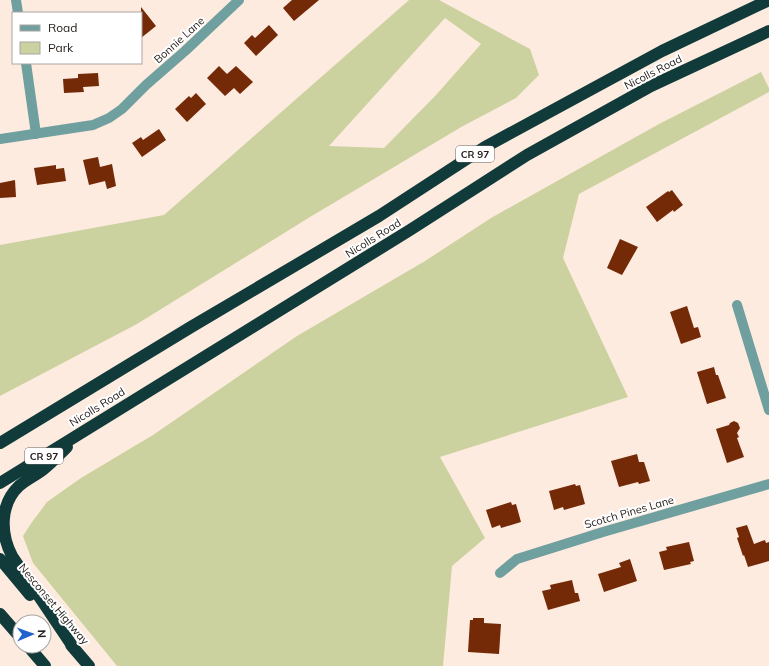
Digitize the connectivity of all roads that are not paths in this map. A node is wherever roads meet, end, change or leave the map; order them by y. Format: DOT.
graph roads {
  1 [pos="16,0"];
  2 [pos="239,0"];
  3 [pos="769,0"];
  4 [pos="18,12"];
  5 [pos="769,31"];
  6 [pos="26,64"];
  7 [pos="36,134"];
  8 [pos="0,139"];
  9 [pos="738,305"];
  10 [pos="769,410"];
  11 [pos="45,415"];
  12 [pos="88,428"];
  13 [pos="0,435"];
  14 [pos="0,444"];
  15 [pos="0,483"];
  16 [pos="769,484"];
  17 [pos="0,559"];
  18 [pos="500,573"];
  19 [pos="0,614"];
  20 [pos="12,628"];
  21 [pos="76,650"];
  22 [pos="35,654"];
  23 [pos="45,666"];
  24 [pos="89,666"];
  1 -- 4 [label="street"];
  2 -- 7 [label="street, Bonnie Lane"];
  3 -- 11 [label="highway, Nicolls Road / CR 97"];
  5 -- 12 [label="highway, Nicolls Road / CR 97"];
  6 -- 7 [label="street"];
  7 -- 8 [label="street, Bonnie Lane"];
  9 -- 10 [label="street"];
  11 -- 13 [label="highway"];
  11 -- 14 [label="highway, Nicolls Road / CR 97"];
  12 -- 15 [label="highway, Nicolls Road / CR 97"];
  12 -- 21 [label="highway"];
  16 -- 18 [label="street, Scotch Pines Lane"];
  17 -- 21 [label="highway, Nesconset Highway"];
  19 -- 20 [label="highway"];
  21 -- 24 [label="highway, Nesconset Highway"];
  22 -- 23 [label="highway"];
}
